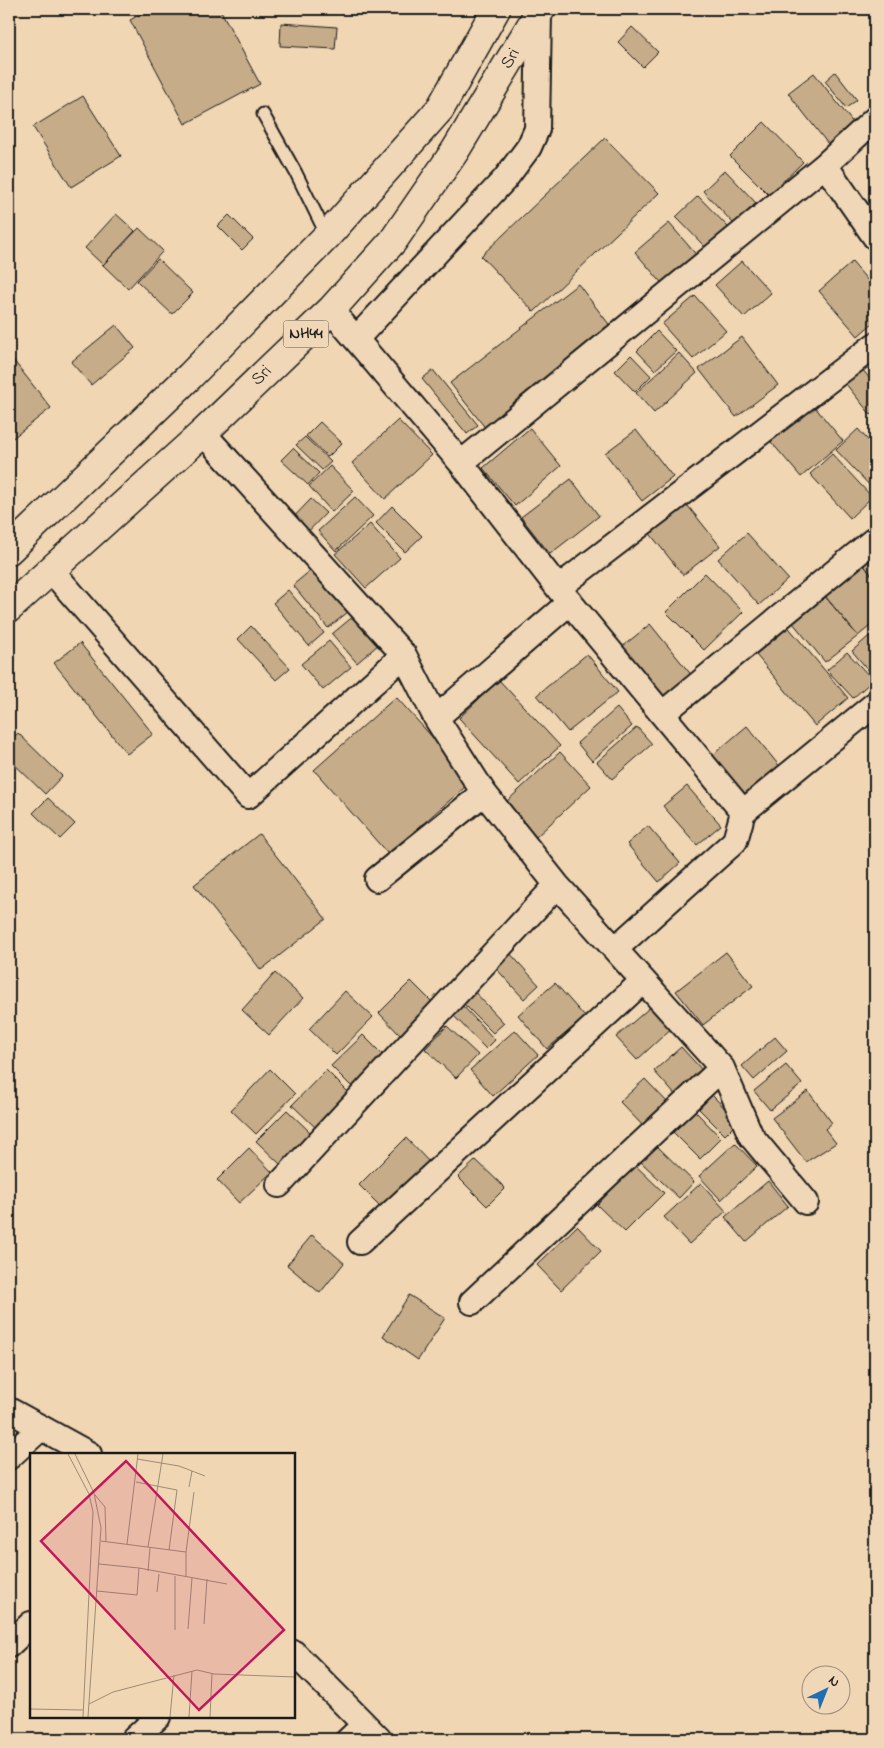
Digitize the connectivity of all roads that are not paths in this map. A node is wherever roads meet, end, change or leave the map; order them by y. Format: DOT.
graph roads {
  1 [pos="496,9"];
  2 [pos="540,11"];
  3 [pos="263,114"];
  4 [pos="875,119"];
  5 [pos="825,165"];
  6 [pos="328,236"];
  7 [pos="875,237"];
  8 [pos="331,310"];
  9 [pos="356,339"];
  10 [pos="875,345"];
  11 [pos="202,433"];
  12 [pos="461,463"];
  13 [pos="875,539"];
  14 [pos="9,550"];
  15 [pos="51,570"];
  16 [pos="564,595"];
  17 [pos="9,608"];
  18 [pos="404,655"];
  19 [pos="875,704"];
  20 [pos="662,714"];
  21 [pos="436,718"];
  22 [pos="484,792"];
  23 [pos="743,812"];
  24 [pos="377,879"];
  25 [pos="557,885"];
  26 [pos="615,949"];
  27 [pos="642,981"];
  28 [pos="722,1068"];
  29 [pos="279,1185"];
  30 [pos="806,1202"];
  31 [pos="360,1242"];
  32 [pos="472,1302"];
  33 [pos="9,1410"];
  34 [pos="41,1428"];
  35 [pos="87,1453"];
  36 [pos="9,1457"];
  37 [pos="30,1625"];
  38 [pos="9,1645"];
  39 [pos="295,1654"];
  40 [pos="157,1718"];
  41 [pos="360,1720"];
  42 [pos="134,1739"];
  43 [pos="340,1739"];
  44 [pos="379,1739"];
  1 -- 6 [label="highway"];
  2 -- 8 [label="highway, Sri / NH44"];
  2 -- 9 [label="street"];
  3 -- 6 [label="lane"];
  4 -- 5 [label="street"];
  5 -- 7 [label="street"];
  5 -- 12 [label="street"];
  6 -- 14 [label="highway"];
  8 -- 9 [label="street"];
  8 -- 11 [label="highway, Sri / NH44"];
  9 -- 12 [label="street"];
  10 -- 16 [label="street"];
  11 -- 15 [label="highway, Sri / NH44"];
  11 -- 18 [label="street"];
  12 -- 16 [label="street"];
  13 -- 20 [label="street"];
  15 -- 17 [label="highway, Sri / NH44"];
  15 -- 18 [label="street"];
  16 -- 20 [label="street"];
  16 -- 21 [label="street"];
  18 -- 21 [label="street"];
  19 -- 23 [label="street"];
  20 -- 23 [label="street"];
  21 -- 22 [label="street"];
  22 -- 24 [label="street"];
  22 -- 25 [label="street"];
  23 -- 26 [label="street"];
  25 -- 26 [label="street"];
  25 -- 29 [label="street"];
  26 -- 27 [label="street"];
  27 -- 28 [label="street"];
  27 -- 31 [label="street"];
  28 -- 30 [label="street"];
  28 -- 32 [label="street"];
  33 -- 34 [label="street"];
  34 -- 35 [label="street"];
  34 -- 36 [label="street"];
  37 -- 38 [label="street"];
  39 -- 41 [label="street"];
  40 -- 42 [label="street"];
  41 -- 43 [label="lane"];
  41 -- 44 [label="street"];
}
